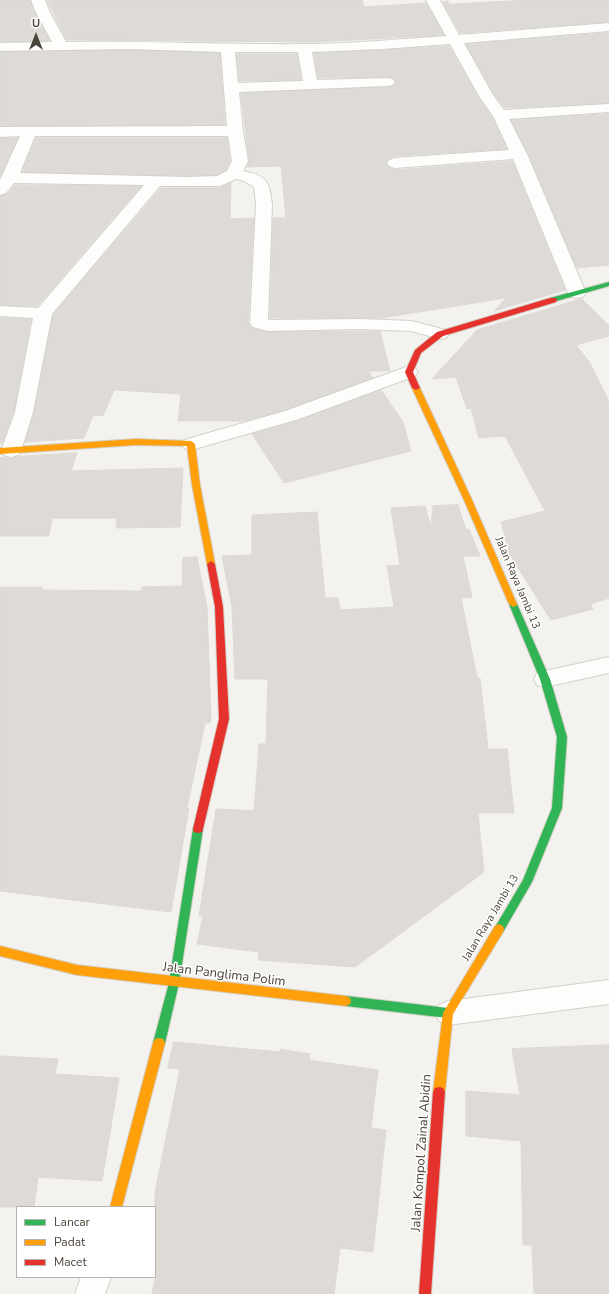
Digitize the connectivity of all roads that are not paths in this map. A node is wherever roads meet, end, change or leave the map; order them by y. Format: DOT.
graph roads {
  1 [pos="38,0"];
  2 [pos="433,0"];
  3 [pos="609,27"];
  4 [pos="454,39"];
  5 [pos="61,46"];
  6 [pos="0,47"];
  7 [pos="228,48"];
  8 [pos="304,48"];
  9 [pos="388,82"];
  10 [pos="311,86"];
  11 [pos="232,88"];
  12 [pos="609,108"];
  13 [pos="500,115"];
  14 [pos="235,131"];
  15 [pos="0,132"];
  16 [pos="29,133"];
  17 [pos="519,154"];
  18 [pos="394,163"];
  19 [pos="234,174"];
  20 [pos="156,181"];
  21 [pos="5,184"];
  22 [pos="609,284"];
  23 [pos="577,292"];
  24 [pos="0,311"];
  25 [pos="43,313"];
  26 [pos="440,334"];
  27 [pos="409,372"];
  28 [pos="190,444"];
  29 [pos="5,451"];
  30 [pos="609,665"];
  31 [pos="545,679"];
  32 [pos="0,951"];
  33 [pos="174,983"];
  34 [pos="609,992"];
  35 [pos="448,1014"];
  36 [pos="116,1206"];
  37 [pos="96,1278"];
  38 [pos="90,1294"];
  39 [pos="425,1294"];
  1 -- 5 [label="street"];
  2 -- 4 [label="street"];
  3 -- 4 [label="street"];
  4 -- 8 [label="street"];
  4 -- 13 [label="street"];
  5 -- 6 [label="street"];
  5 -- 7 [label="street"];
  7 -- 8 [label="street"];
  7 -- 11 [label="street"];
  8 -- 10 [label="street"];
  9 -- 10 [label="street"];
  10 -- 11 [label="street"];
  11 -- 14 [label="street"];
  12 -- 13 [label="street"];
  13 -- 17 [label="street"];
  14 -- 16 [label="street"];
  14 -- 19 [label="street"];
  15 -- 16 [label="street"];
  16 -- 21 [label="street"];
  17 -- 18 [label="street"];
  17 -- 23 [label="street"];
  19 -- 20 [label="street"];
  19 -- 26 [label="street"];
  20 -- 21 [label="street"];
  20 -- 25 [label="street"];
  22 -- 23 [label="street"];
  23 -- 26 [label="street"];
  24 -- 25 [label="street"];
  25 -- 29 [label="street"];
  26 -- 27 [label="street"];
  27 -- 28 [label="street"];
  27 -- 31 [label="street, Jalan Raya Jambi 13"];
  28 -- 29 [label="street"];
  28 -- 33 [label="street"];
  30 -- 31 [label="street"];
  31 -- 35 [label="street, Jalan Raya Jambi 13"];
  32 -- 33 [label="street, Jalan Panglima Polim"];
  33 -- 35 [label="street, Jalan Panglima Polim"];
  33 -- 36 [label="street"];
  34 -- 35 [label="street"];
  35 -- 39 [label="street, Jalan Kompol Zainal Abidin"];
  37 -- 38 [label="street"];
}
